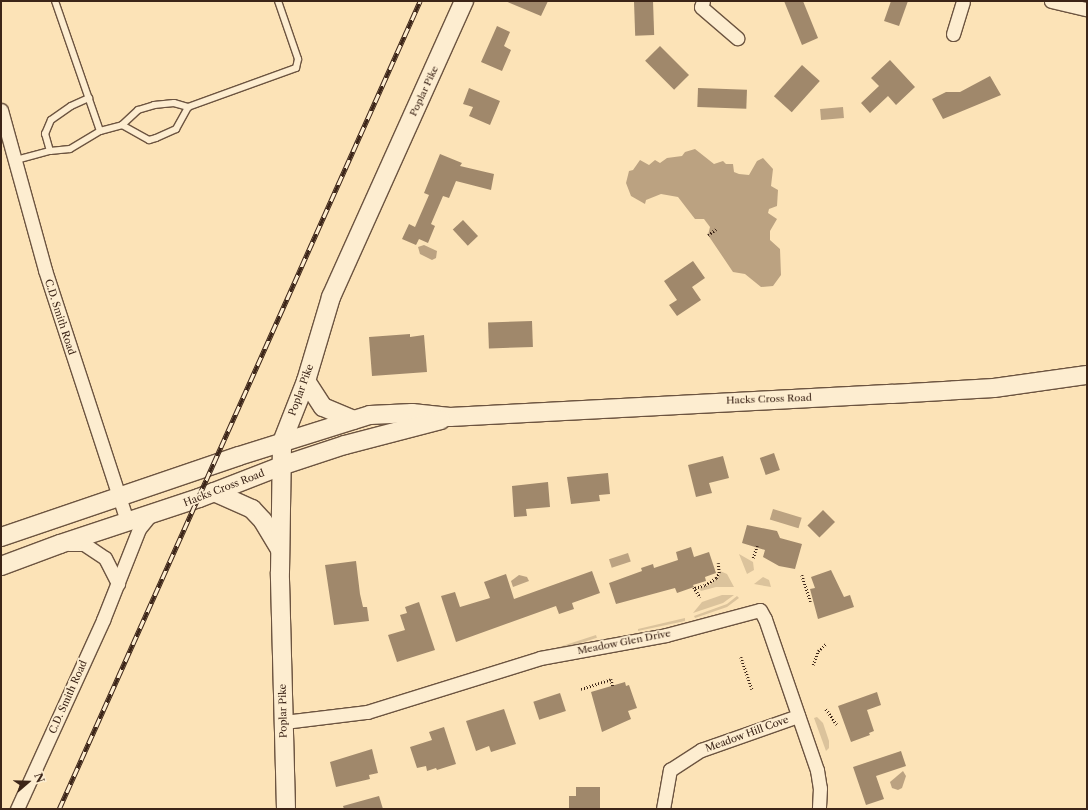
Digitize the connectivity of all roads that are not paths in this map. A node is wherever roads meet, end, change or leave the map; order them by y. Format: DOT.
graph roads {
  1 [pos="55,1"];
  2 [pos="278,1"];
  3 [pos="464,1"];
  4 [pos="963,1"];
  5 [pos="1051,1"];
  6 [pos="702,4"];
  7 [pos="1087,9"];
  8 [pos="952,34"];
  9 [pos="736,38"];
  10 [pos="89,98"];
  11 [pos="188,107"];
  12 [pos="1,110"];
  13 [pos="122,125"];
  14 [pos="100,131"];
  15 [pos="50,151"];
  16 [pos="16,160"];
  17 [pos="1087,375"];
  18 [pos="306,380"];
  19 [pos="450,417"];
  20 [pos="353,420"];
  21 [pos="282,442"];
  22 [pos="281,466"];
  23 [pos="214,492"];
  24 [pos="119,497"];
  25 [pos="152,513"];
  26 [pos="127,522"];
  27 [pos="1,536"];
  28 [pos="60,544"];
  29 [pos="280,549"];
  30 [pos="1,566"];
  31 [pos="118,584"];
  32 [pos="798,716"];
  33 [pos="284,722"];
  34 [pos="17,809"];
  35 [pos="286,809"];
  36 [pos="663,809"];
  37 [pos="819,809"];
  1 -- 10 [label="lane"];
  2 -- 11 [label="lane"];
  3 -- 18 [label="main road, Poplar Pike"];
  4 -- 8 [label="street"];
  5 -- 7 [label="street"];
  6 -- 9 [label="street"];
  10 -- 14 [label="lane"];
  10 -- 15 [label="lane"];
  11 -- 13 [label="lane"];
  11 -- 13 [label="lane"];
  12 -- 16 [label="street, C.D. Smith Road"];
  13 -- 14 [label="lane"];
  14 -- 15 [label="lane"];
  15 -- 16 [label="lane"];
  16 -- 24 [label="street, C.D. Smith Road"];
  17 -- 19 [label="main road, Hacks Cross Road"];
  18 -- 20 [label="main road"];
  18 -- 21 [label="main road, Poplar Pike"];
  19 -- 20 [label="main road, Hacks Cross Road"];
  19 -- 22 [label="main road, Hacks Cross Road"];
  20 -- 21 [label="main road, Hacks Cross Road"];
  21 -- 22 [label="main road, Poplar Pike"];
  21 -- 24 [label="main road, Hacks Cross Road"];
  22 -- 23 [label="main road, Hacks Cross Road"];
  22 -- 29 [label="main road, Poplar Pike"];
  23 -- 25 [label="main road, Hacks Cross Road"];
  23 -- 29 [label="main road"];
  24 -- 26 [label="street, C.D. Smith Road"];
  24 -- 27 [label="main road, Hacks Cross Road"];
  25 -- 26 [label="main road, Hacks Cross Road"];
  25 -- 31 [label="street, C.D. Smith Road"];
  26 -- 28 [label="main road, Hacks Cross Road"];
  28 -- 30 [label="main road, Hacks Cross Road"];
  28 -- 31 [label="street"];
  29 -- 33 [label="main road, Poplar Pike"];
  31 -- 34 [label="street, C.D. Smith Road"];
  32 -- 33 [label="street, Meadow Glen Drive"];
  32 -- 36 [label="street, Meadow Hill Cove"];
  32 -- 37 [label="street, Meadow Glen Drive"];
  33 -- 35 [label="main road, Poplar Pike"];
}
